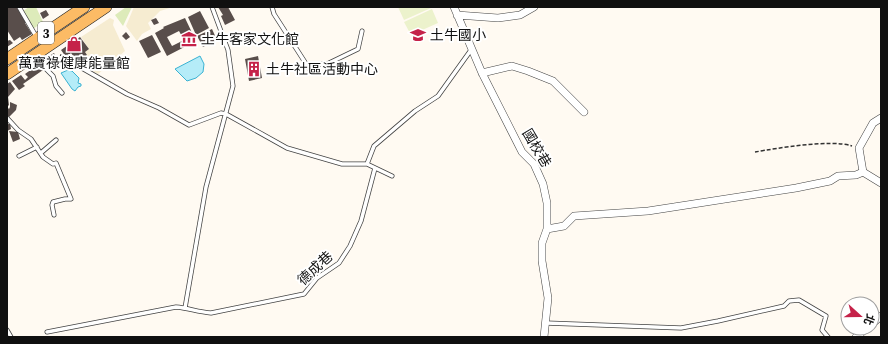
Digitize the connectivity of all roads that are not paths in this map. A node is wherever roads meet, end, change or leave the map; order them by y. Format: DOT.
graph roads {
  1 [pos="19,7"];
  2 [pos="84,7"];
  3 [pos="106,7"];
  4 [pos="212,7"];
  5 [pos="272,7"];
  6 [pos="454,7"];
  7 [pos="534,7"];
  8 [pos="457,16"];
  9 [pos="362,32"];
  10 [pos="38,39"];
  11 [pos="471,50"];
  12 [pos="36,54"];
  13 [pos="7,59"];
  14 [pos="80,67"];
  15 [pos="482,73"];
  16 [pos="7,74"];
  17 [pos="62,93"];
  18 [pos="584,112"];
  19 [pos="226,114"];
  20 [pos="7,118"];
  21 [pos="881,118"];
  22 [pos="56,140"];
  23 [pos="38,147"];
  24 [pos="42,152"];
  25 [pos="19,156"];
  26 [pos="367,164"];
  27 [pos="375,168"];
  28 [pos="863,172"];
  29 [pos="392,176"];
  30 [pos="881,183"];
  31 [pos="54,215"];
  32 [pos="547,229"];
  33 [pos="185,308"];
  34 [pos="546,323"];
  35 [pos="7,330"];
  36 [pos="47,332"];
  37 [pos="11,337"];
  38 [pos="544,337"];
  39 [pos="828,337"];
  1 -- 10 [label="lane"];
  2 -- 10 [label="main road, 3"];
  3 -- 12 [label="main road, 3"];
  4 -- 19 [label="lane"];
  5 -- 9 [label="lane"];
  6 -- 8 [label="street, 國校巷"];
  7 -- 8 [label="street"];
  8 -- 11 [label="street, 國校巷"];
  10 -- 13 [label="main road, 3"];
  11 -- 15 [label="street, 國校巷"];
  11 -- 26 [label="lane"];
  12 -- 16 [label="main road, 3"];
  12 -- 17 [label="lane"];
  14 -- 19 [label="lane"];
  15 -- 18 [label="street"];
  15 -- 32 [label="street, 國校巷"];
  19 -- 26 [label="lane"];
  19 -- 33 [label="lane"];
  20 -- 23 [label="lane"];
  21 -- 28 [label="street"];
  22 -- 24 [label="lane"];
  23 -- 24 [label="lane"];
  23 -- 25 [label="lane"];
  24 -- 31 [label="lane"];
  26 -- 27 [label="lane"];
  27 -- 29 [label="lane"];
  27 -- 33 [label="lane, 德成巷"];
  28 -- 30 [label="street"];
  28 -- 32 [label="street"];
  32 -- 34 [label="street, 國校巷"];
  33 -- 36 [label="lane, 德成巷"];
  34 -- 38 [label="street, 國校巷"];
  34 -- 39 [label="lane"];
  35 -- 37 [label="lane"];
}
